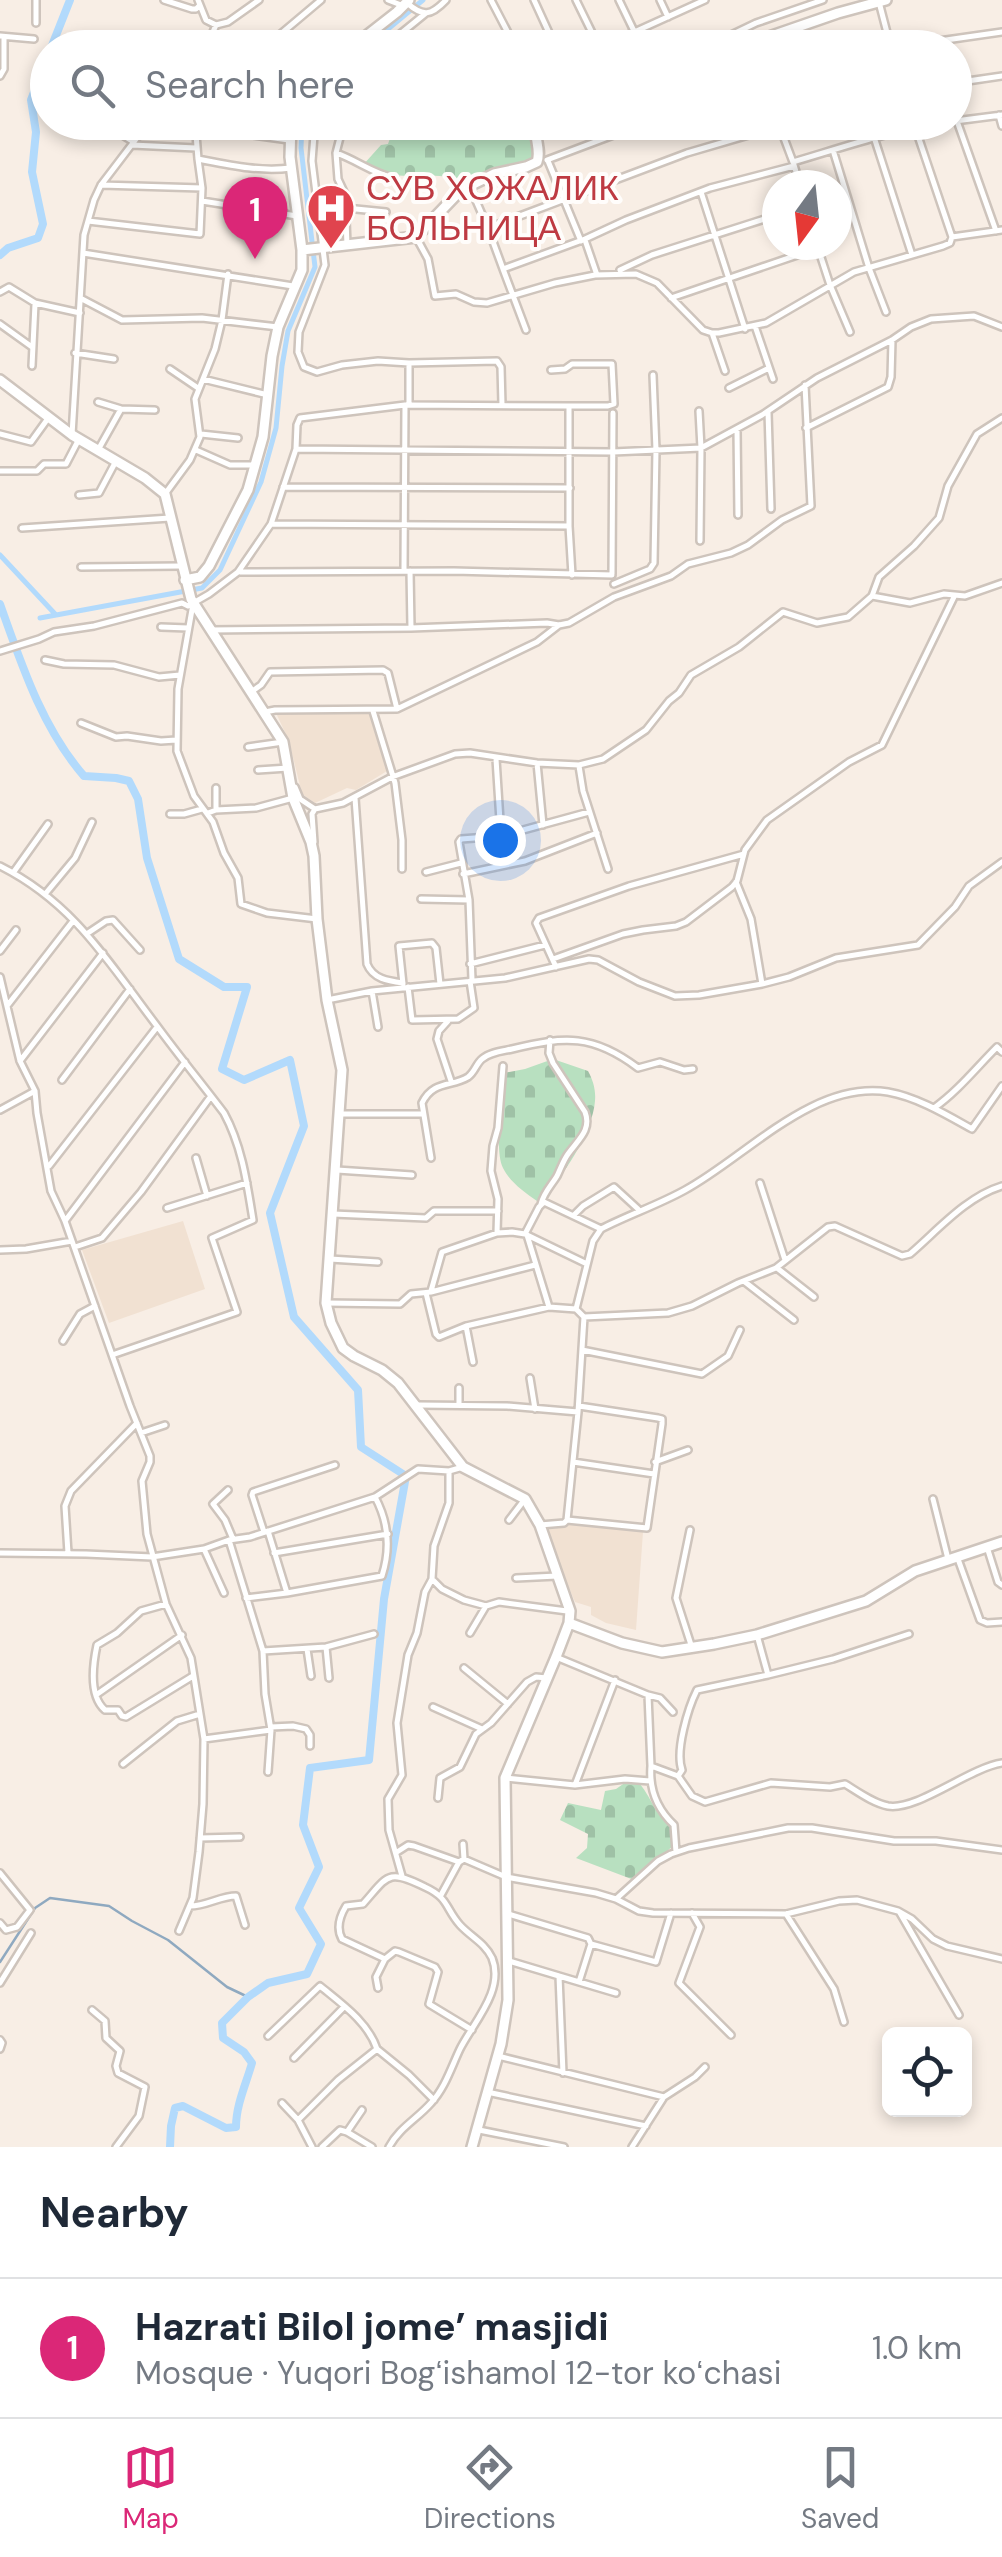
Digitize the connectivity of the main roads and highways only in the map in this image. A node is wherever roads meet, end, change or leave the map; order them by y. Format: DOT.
graph roads {
  1 [pos="875,2"];
  2 [pos="406,3"];
  3 [pos="372,30"];
  4 [pos="797,30"];
  5 [pos="289,140"];
  6 [pos="537,140"];
  7 [pos="304,250"];
  8 [pos="0,382"];
  9 [pos="185,583"];
  10 [pos="1002,1542"];
  11 [pos="570,1617"];
  12 [pos="472,2147"];
  1 -- 4 [label="main road"];
  2 -- 3 [label="main road"];
  5 -- 7 [label="main road"];
  6 -- 7 [label="main road"];
  7 -- 9 [label="main road"];
  8 -- 9 [label="main road"];
  9 -- 11 [label="main road"];
  10 -- 11 [label="main road"];
  11 -- 12 [label="main road"];
}
